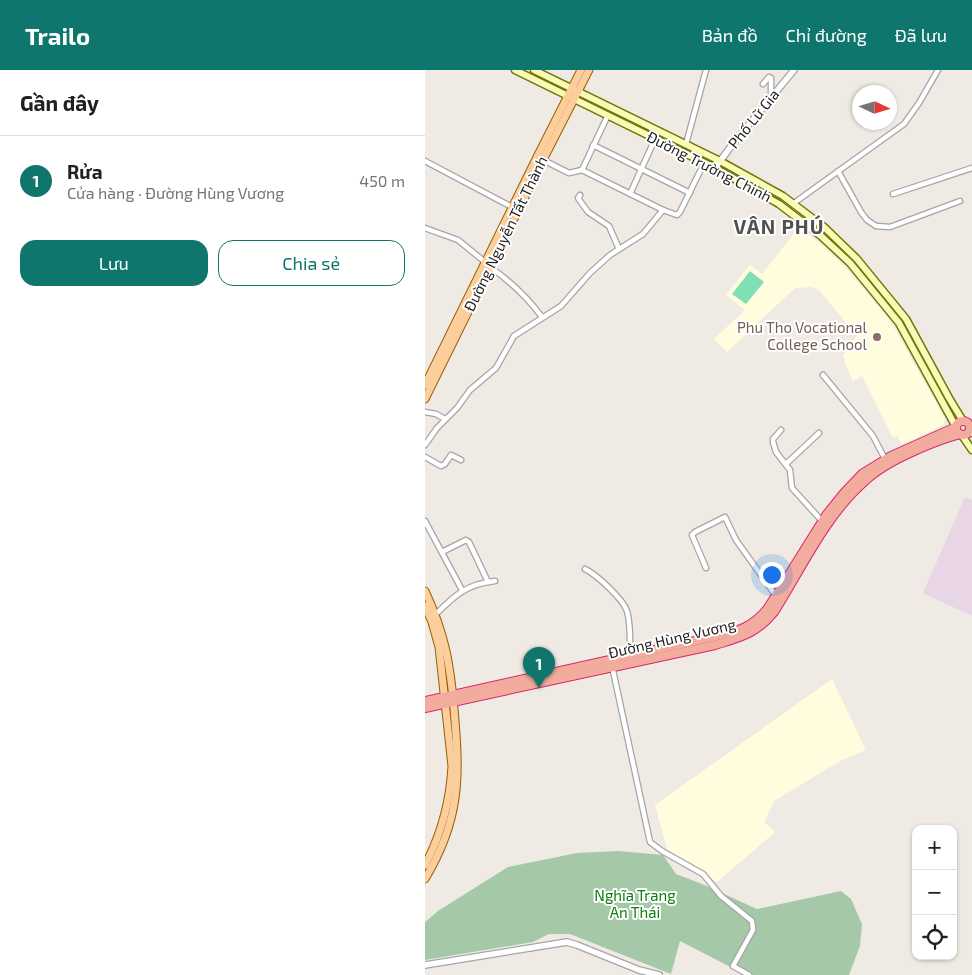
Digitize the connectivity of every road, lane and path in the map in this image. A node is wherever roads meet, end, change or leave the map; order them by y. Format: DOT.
graph roads {
  1 [pos="515,70"];
  2 [pos="534,70"];
  3 [pos="581,70"];
  4 [pos="589,70"];
  5 [pos="706,70"];
  6 [pos="794,70"];
  7 [pos="939,70"];
  8 [pos="525,72"];
  9 [pos="763,84"];
  10 [pos="574,90"];
  11 [pos="571,97"];
  12 [pos="771,97"];
  13 [pos="608,115"];
  14 [pos="655,139"];
  15 [pos="686,144"];
  16 [pos="593,145"];
  17 [pos="543,160"];
  18 [pos="425,161"];
  19 [pos="720,161"];
  20 [pos="704,163"];
  21 [pos="642,168"];
  22 [pos="715,168"];
  23 [pos="972,168"];
  24 [pos="582,170"];
  25 [pos="838,171"];
  26 [pos="690,193"];
  27 [pos="629,194"];
  28 [pos="893,194"];
  29 [pos="580,195"];
  30 [pos="783,196"];
  31 [pos="960,201"];
  32 [pos="794,203"];
  33 [pos="779,204"];
  34 [pos="512,207"];
  35 [pos="663,210"];
  36 [pos="425,228"];
  37 [pos="619,249"];
  38 [pos="488,264"];
  39 [pos="542,317"];
  40 [pos="823,375"];
  41 [pos="425,385"];
  42 [pos="425,399"];
  43 [pos="425,412"];
  44 [pos="445,419"];
  45 [pos="969,425"];
  46 [pos="781,430"];
  47 [pos="959,432"];
  48 [pos="819,433"];
  49 [pos="425,445"];
  50 [pos="972,450"];
  51 [pos="425,457"];
  52 [pos="885,459"];
  53 [pos="461,460"];
  54 [pos="786,464"];
  55 [pos="425,521"];
  56 [pos="822,522"];
  57 [pos="442,552"];
  58 [pos="706,568"];
  59 [pos="585,569"];
  60 [pos="495,581"];
  61 [pos="488,582"];
  62 [pos="462,590"];
  63 [pos="425,591"];
  64 [pos="778,599"];
  65 [pos="425,606"];
  66 [pos="433,621"];
  67 [pos="630,655"];
  68 [pos="611,663"];
  69 [pos="449,699"];
  70 [pos="425,701"];
  71 [pos="425,708"];
  72 [pos="425,865"];
  73 [pos="425,879"];
  74 [pos="425,965"];
  75 [pos="659,975"];
  76 [pos="749,975"];
  1 -- 8 [label="main road, Đường Trường Chinh"];
  2 -- 10 [label="main road, Đường Trường Chinh"];
  3 -- 10 [label="main road, Đường Nguyễn Tất Thành"];
  4 -- 10 [label="main road, Đường Nguyễn Tất Thành"];
  5 -- 15 [label="street"];
  6 -- 12 [label="street, Phố Lữ Gia"];
  7 -- 25 [label="street"];
  8 -- 11 [label="main road, Đường Trường Chinh"];
  9 -- 12 [label="street"];
  10 -- 11 [label="main road, Đường Nguyễn Tất Thành"];
  10 -- 15 [label="main road, Đường Trường Chinh"];
  11 -- 13 [label="main road, Đường Trường Chinh"];
  11 -- 17 [label="main road, Đường Nguyễn Tất Thành"];
  11 -- 34 [label="main road, Đường Nguyễn Tất Thành"];
  12 -- 19 [label="street, Phố Lữ Gia"];
  13 -- 14 [label="main road, Đường Trường Chinh"];
  13 -- 16 [label="street"];
  14 -- 20 [label="main road, Đường Trường Chinh"];
  14 -- 21 [label="street"];
  15 -- 19 [label="main road, Đường Trường Chinh"];
  16 -- 21 [label="street"];
  16 -- 24 [label="street"];
  17 -- 24 [label="street"];
  17 -- 38 [label="main road, Đường Nguyễn Tất Thành"];
  18 -- 34 [label="street"];
  19 -- 22 [label="street, Phố Lữ Gia"];
  19 -- 30 [label="main road, Đường Trường Chinh"];
  20 -- 22 [label="main road, Đường Trường Chinh"];
  20 -- 26 [label="street"];
  21 -- 26 [label="street"];
  21 -- 27 [label="street"];
  22 -- 33 [label="main road, Đường Trường Chinh"];
  23 -- 28 [label="street"];
  24 -- 27 [label="street"];
  25 -- 31 [label="street"];
  25 -- 32 [label="street"];
  26 -- 35 [label="street"];
  27 -- 35 [label="street"];
  29 -- 37 [label="street"];
  30 -- 32 [label="main road, Đường Trường Chinh"];
  30 -- 33 [label="main road"];
  32 -- 45 [label="main road, Đường Trường Chinh"];
  33 -- 47 [label="main road, Đường Trường Chinh"];
  34 -- 38 [label="main road, Đường Nguyễn Tất Thành"];
  35 -- 37 [label="street"];
  36 -- 38 [label="street"];
  37 -- 39 [label="street"];
  38 -- 39 [label="street"];
  38 -- 41 [label="main road, Đường Nguyễn Tất Thành"];
  38 -- 42 [label="main road, Đường Nguyễn Tất Thành"];
  39 -- 44 [label="street"];
  40 -- 52 [label="street"];
  43 -- 44 [label="street"];
  44 -- 49 [label="street"];
  45 -- 47 [label="highway"];
  45 -- 47 [label="highway"];
  46 -- 54 [label="street"];
  47 -- 50 [label="main road, Đường Trường Chinh"];
  47 -- 52 [label="highway, Đường Hùng Vương"];
  47 -- 64 [label="highway, Đường Hùng Vương"];
  48 -- 54 [label="street"];
  51 -- 53 [label="street"];
  52 -- 56 [label="highway, Đường Hùng Vương"];
  54 -- 56 [label="street"];
  55 -- 57 [label="street"];
  56 -- 64 [label="highway, Đường Hùng Vương"];
  57 -- 61 [label="street"];
  57 -- 62 [label="street"];
  58 -- 64 [label="street"];
  59 -- 67 [label="street"];
  60 -- 61 [label="street"];
  61 -- 62 [label="street"];
  62 -- 66 [label="street"];
  63 -- 66 [label="main road"];
  64 -- 67 [label="highway, Đường Hùng Vương"];
  64 -- 68 [label="highway, Đường Hùng Vương"];
  65 -- 66 [label="main road"];
  66 -- 69 [label="main road"];
  67 -- 68 [label="highway, Đường Hùng Vương"];
  68 -- 69 [label="highway, Đường Hùng Vương"];
  68 -- 76 [label="street"];
  69 -- 70 [label="highway, Đường Hùng Vương"];
  69 -- 71 [label="highway, Đường Hùng Vương"];
  69 -- 72 [label="main road"];
  69 -- 73 [label="main road"];
  74 -- 75 [label="street"];
}
